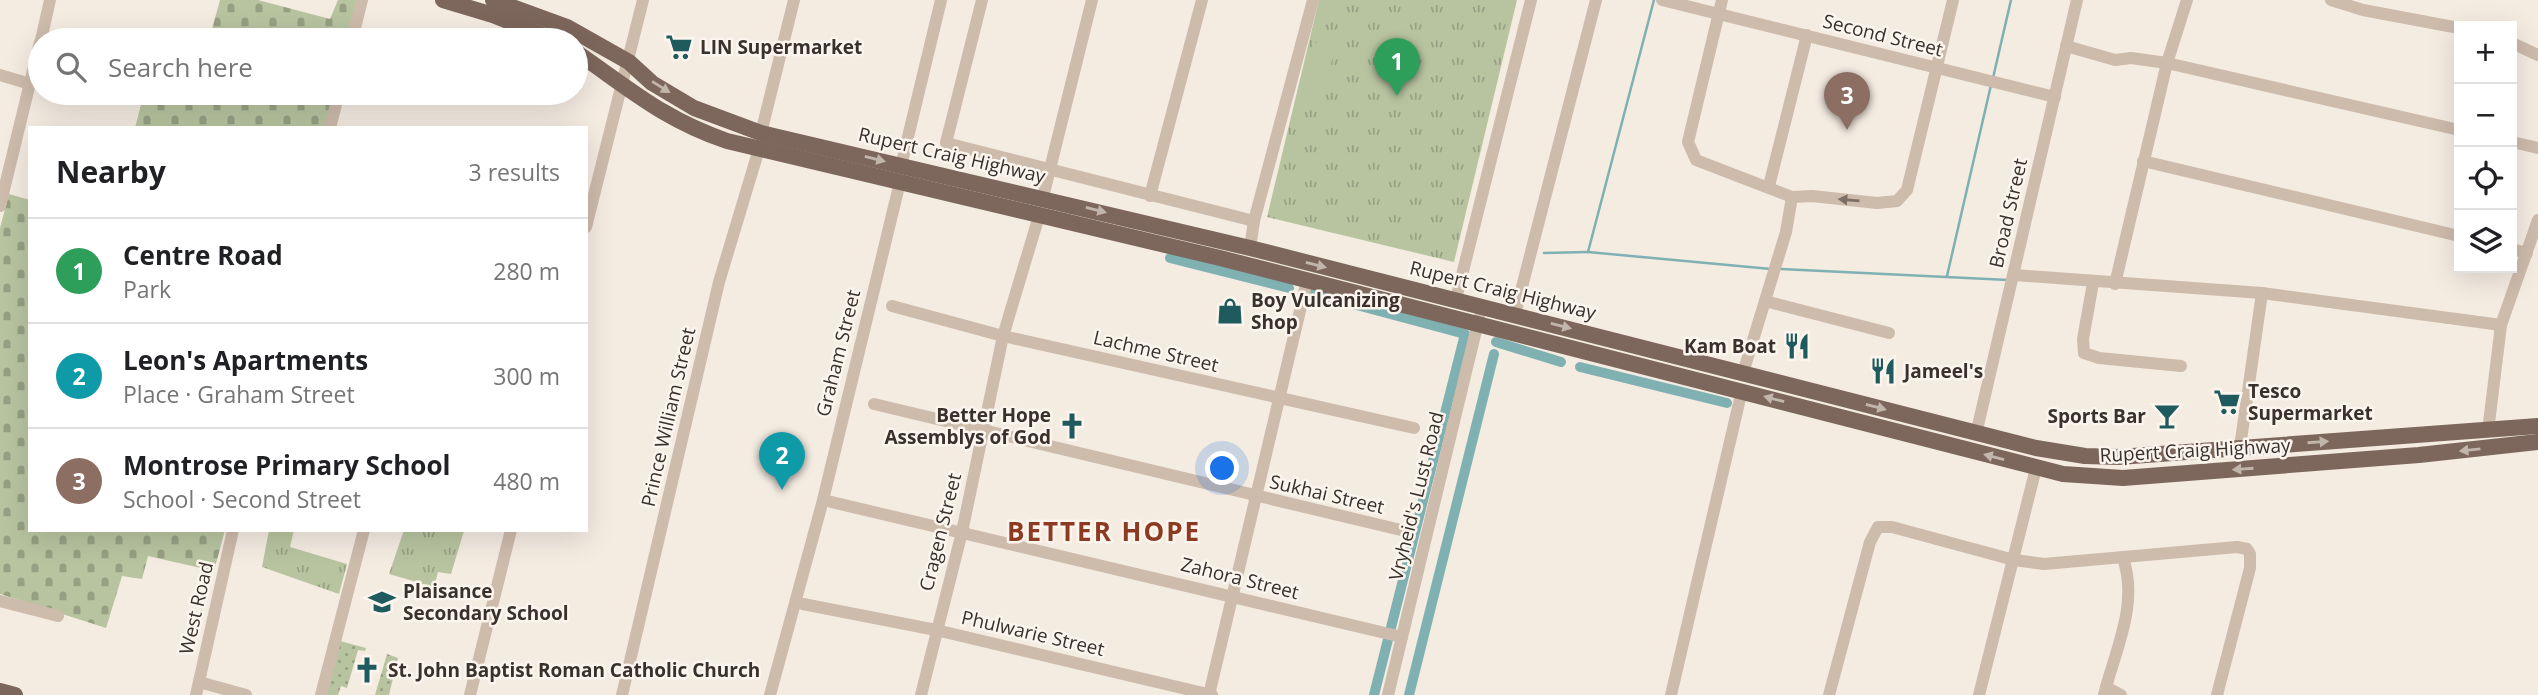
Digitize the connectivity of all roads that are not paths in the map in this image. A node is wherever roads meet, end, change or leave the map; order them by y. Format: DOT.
graph roads {
  1 [pos="50,0"];
  2 [pos="362,0"];
  3 [pos="443,0"];
  4 [pos="493,0"];
  5 [pos="643,0"];
  6 [pos="794,0"];
  7 [pos="941,0"];
  8 [pos="982,0"];
  9 [pos="1092,0"];
  10 [pos="1202,0"];
  11 [pos="1313,0"];
  12 [pos="1531,0"];
  13 [pos="1597,0"];
  14 [pos="1663,0"];
  15 [pos="1722,0"];
  16 [pos="1953,0"];
  17 [pos="2077,0"];
  18 [pos="2187,0"];
  19 [pos="2331,0"];
  20 [pos="1719,14"];
  21 [pos="2454,27"];
  22 [pos="43,28"];
  23 [pos="355,28"];
  24 [pos="525,28"];
  25 [pos="569,28"];
  26 [pos="1807,35"];
  27 [pos="588,39"];
  28 [pos="2517,45"];
  29 [pos="2066,46"];
  30 [pos="2538,55"];
  31 [pos="588,61"];
  32 [pos="629,62"];
  33 [pos="2167,63"];
  34 [pos="1938,68"];
  35 [pos="0,75"];
  36 [pos="28,82"];
  37 [pos="622,85"];
  38 [pos="28,91"];
  39 [pos="2055,97"];
  40 [pos="336,105"];
  41 [pos="331,126"];
  42 [pos="2454,129"];
  43 [pos="760,141"];
  44 [pos="2517,143"];
  45 [pos="2538,148"];
  46 [pos="2143,161"];
  47 [pos="1048,170"];
  48 [pos="901,174"];
  49 [pos="1769,186"];
  50 [pos="1043,197"];
  51 [pos="1150,197"];
  52 [pos="1793,197"];
  53 [pos="0,206"];
  54 [pos="1039,216"];
  55 [pos="588,220"];
  56 [pos="2538,220"];
  57 [pos="1254,221"];
  58 [pos="2454,235"];
  59 [pos="1250,248"];
  60 [pos="2517,250"];
  61 [pos="2527,253"];
  62 [pos="2014,275"];
  63 [pos="1307,281"];
  64 [pos="2093,283"];
  65 [pos="2115,284"];
  66 [pos="2262,293"];
  67 [pos="1455,299"];
  68 [pos="1765,301"];
  69 [pos="892,306"];
  70 [pos="1482,306"];
  71 [pos="1515,314"];
  72 [pos="1477,325"];
  73 [pos="2501,325"];
  74 [pos="1889,333"];
  75 [pos="1003,337"];
  76 [pos="2181,366"];
  77 [pos="1743,373"];
  78 [pos="1742,390"];
  79 [pos="1278,397"];
  80 [pos="874,404"];
  81 [pos="2538,426"];
  82 [pos="1414,428"];
  83 [pos="2488,431"];
  84 [pos="985,432"];
  85 [pos="1976,434"];
  86 [pos="2538,442"];
  87 [pos="2241,447"];
  88 [pos="2036,468"];
  89 [pos="1255,498"];
  90 [pos="823,500"];
  91 [pos="1405,531"];
  92 [pos="233,532"];
  93 [pos="363,532"];
  94 [pos="511,532"];
  95 [pos="962,532"];
  96 [pos="2123,558"];
  97 [pos="2014,560"];
  98 [pos="1232,595"];
  99 [pos="0,601"];
  100 [pos="803,604"];
  101 [pos="58,616"];
  102 [pos="936,630"];
  103 [pos="1399,637"];
  104 [pos="197,688"];
  105 [pos="0,691"];
  106 [pos="2105,691"];
  107 [pos="15,695"];
  108 [pos="246,695"];
  109 [pos="321,695"];
  110 [pos="470,695"];
  111 [pos="622,695"];
  112 [pos="770,695"];
  113 [pos="920,695"];
  114 [pos="1210,695"];
  115 [pos="1388,695"];
  116 [pos="1671,695"];
  117 [pos="1829,695"];
  118 [pos="1979,695"];
  119 [pos="2121,695"];
  120 [pos="2217,695"];
  1 -- 22 [label="street"];
  2 -- 23 [label="street"];
  3 -- 24 [label="main road"];
  4 -- 25 [label="main road, Rupert Craig Highway"];
  5 -- 32 [label="street"];
  6 -- 43 [label="street, Prince William Street"];
  7 -- 48 [label="street, Graham Street"];
  8 -- 47 [label="street"];
  9 -- 47 [label="street"];
  10 -- 51 [label="street"];
  11 -- 57 [label="street"];
  12 -- 67 [label="street"];
  13 -- 71 [label="street"];
  14 -- 20 [label="street, Second Street"];
  15 -- 20 [label="street"];
  16 -- 34 [label="street"];
  17 -- 29 [label="street, Broad Street"];
  18 -- 33 [label="street"];
  19 -- 21 [label="street"];
  20 -- 26 [label="street, Second Street"];
  20 -- 49 [label="street"];
  26 -- 34 [label="street, Second Street"];
  26 -- 49 [label="street"];
  27 -- 32 [label="main road, Rupert Craig Highway"];
  28 -- 30 [label="street"];
  29 -- 33 [label="street"];
  29 -- 39 [label="street, Broad Street"];
  31 -- 37 [label="main road, Rupert Craig Highway"];
  32 -- 37 [label="street"];
  32 -- 43 [label="main road, Rupert Craig Highway, one-way"];
  33 -- 42 [label="street"];
  33 -- 46 [label="street"];
  34 -- 39 [label="street, Second Street"];
  34 -- 52 [label="street, one-way"];
  35 -- 36 [label="street"];
  37 -- 43 [label="main road, Rupert Craig Highway"];
  37 -- 55 [label="street"];
  38 -- 53 [label="street"];
  39 -- 62 [label="street, Broad Street"];
  40 -- 41 [label="street"];
  43 -- 48 [label="main road, Rupert Craig Highway"];
  43 -- 111 [label="street, Prince William Street"];
  44 -- 45 [label="street"];
  46 -- 58 [label="street"];
  46 -- 65 [label="street"];
  47 -- 50 [label="street"];
  47 -- 51 [label="street"];
  48 -- 50 [label="main road, Rupert Craig Highway"];
  48 -- 54 [label="main road, Rupert Craig Highway"];
  48 -- 90 [label="street, Graham Street"];
  49 -- 52 [label="street"];
  50 -- 59 [label="main road, Rupert Craig Highway, one-way"];
  51 -- 57 [label="street"];
  52 -- 68 [label="street"];
  54 -- 63 [label="main road, Rupert Craig Highway"];
  54 -- 75 [label="street, Cragen Street"];
  56 -- 61 [label="street"];
  57 -- 59 [label="street"];
  59 -- 67 [label="main road, Rupert Craig Highway, one-way"];
  60 -- 61 [label="street"];
  61 -- 73 [label="street"];
  62 -- 64 [label="street"];
  62 -- 85 [label="street, Broad Street"];
  63 -- 72 [label="main road, Rupert Craig Highway"];
  63 -- 79 [label="street"];
  64 -- 65 [label="street"];
  64 -- 76 [label="street"];
  65 -- 66 [label="street"];
  66 -- 73 [label="street"];
  66 -- 87 [label="street"];
  67 -- 70 [label="main road, Rupert Craig Highway"];
  68 -- 74 [label="street"];
  68 -- 77 [label="street"];
  69 -- 75 [label="street, Lachme Street"];
  70 -- 71 [label="main road, Rupert Craig Highway"];
  70 -- 72 [label="street, Vryheid's Lust Road"];
  71 -- 77 [label="main road, Rupert Craig Highway, one-way"];
  72 -- 78 [label="main road, Rupert Craig Highway"];
  72 -- 103 [label="street, Vryheid's Lust Road"];
  73 -- 83 [label="street"];
  75 -- 79 [label="street, Lachme Street"];
  75 -- 84 [label="street, Cragen Street"];
  77 -- 85 [label="main road, Rupert Craig Highway, one-way"];
  88 -- 78 [label="main road, Rupert Craig Highway, one-way"];
  78 -- 116 [label="street"];
  79 -- 82 [label="street, Lachme Street"];
  79 -- 89 [label="street"];
  80 -- 84 [label="street, Sukhai Street"];
  81 -- 83 [label="main road, Rupert Craig Highway"];
  87 -- 83 [label="main road, Rupert Craig Highway, one-way"];
  84 -- 89 [label="street, Sukhai Street"];
  84 -- 95 [label="street, Cragen Street"];
  85 -- 87 [label="main road, Rupert Craig Highway"];
  86 -- 88 [label="main road, Rupert Craig Highway, one-way"];
  88 -- 97 [label="street"];
  89 -- 91 [label="street, Sukhai Street"];
  89 -- 98 [label="street"];
  90 -- 95 [label="street, Zahora Street"];
  90 -- 112 [label="street, Graham Street"];
  92 -- 104 [label="street, West Road"];
  93 -- 109 [label="street"];
  94 -- 110 [label="street"];
  95 -- 98 [label="street, Zahora Street"];
  95 -- 102 [label="street, Cragen Street"];
  96 -- 97 [label="street"];
  96 -- 106 [label="street"];
  96 -- 120 [label="street"];
  97 -- 117 [label="street"];
  97 -- 118 [label="street"];
  98 -- 103 [label="street, Zahora Street"];
  98 -- 114 [label="street"];
  99 -- 101 [label="street"];
  100 -- 102 [label="street, Phulwarie Street"];
  102 -- 113 [label="street, Cragen Street"];
  102 -- 114 [label="street, Phulwarie Street"];
  103 -- 115 [label="street, Vryheid's Lust Road"];
  104 -- 108 [label="street"];
  105 -- 107 [label="main road"];
  106 -- 119 [label="street"];
}
